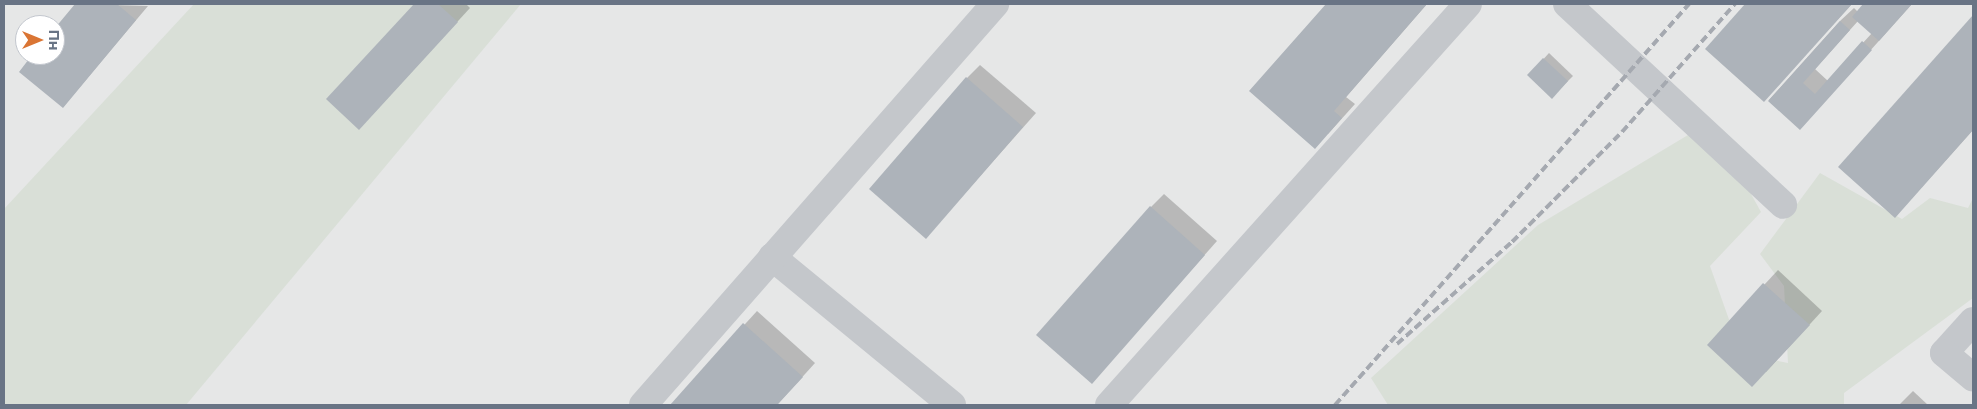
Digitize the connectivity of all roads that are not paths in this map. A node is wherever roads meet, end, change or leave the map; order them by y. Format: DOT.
graph roads {
  1 [pos="995,4"];
  2 [pos="1468,4"];
  3 [pos="1567,4"];
  4 [pos="1783,206"];
  5 [pos="772,257"];
  6 [pos="1973,321"];
  7 [pos="1973,378"];
  8 [pos="643,405"];
  9 [pos="952,405"];
  10 [pos="1109,405"];
  1 -- 5 [label="lane"];
  2 -- 10 [label="lane"];
  3 -- 4 [label="lane"];
  5 -- 8 [label="lane"];
  5 -- 9 [label="lane"];
  6 -- 7 [label="lane"];
}
